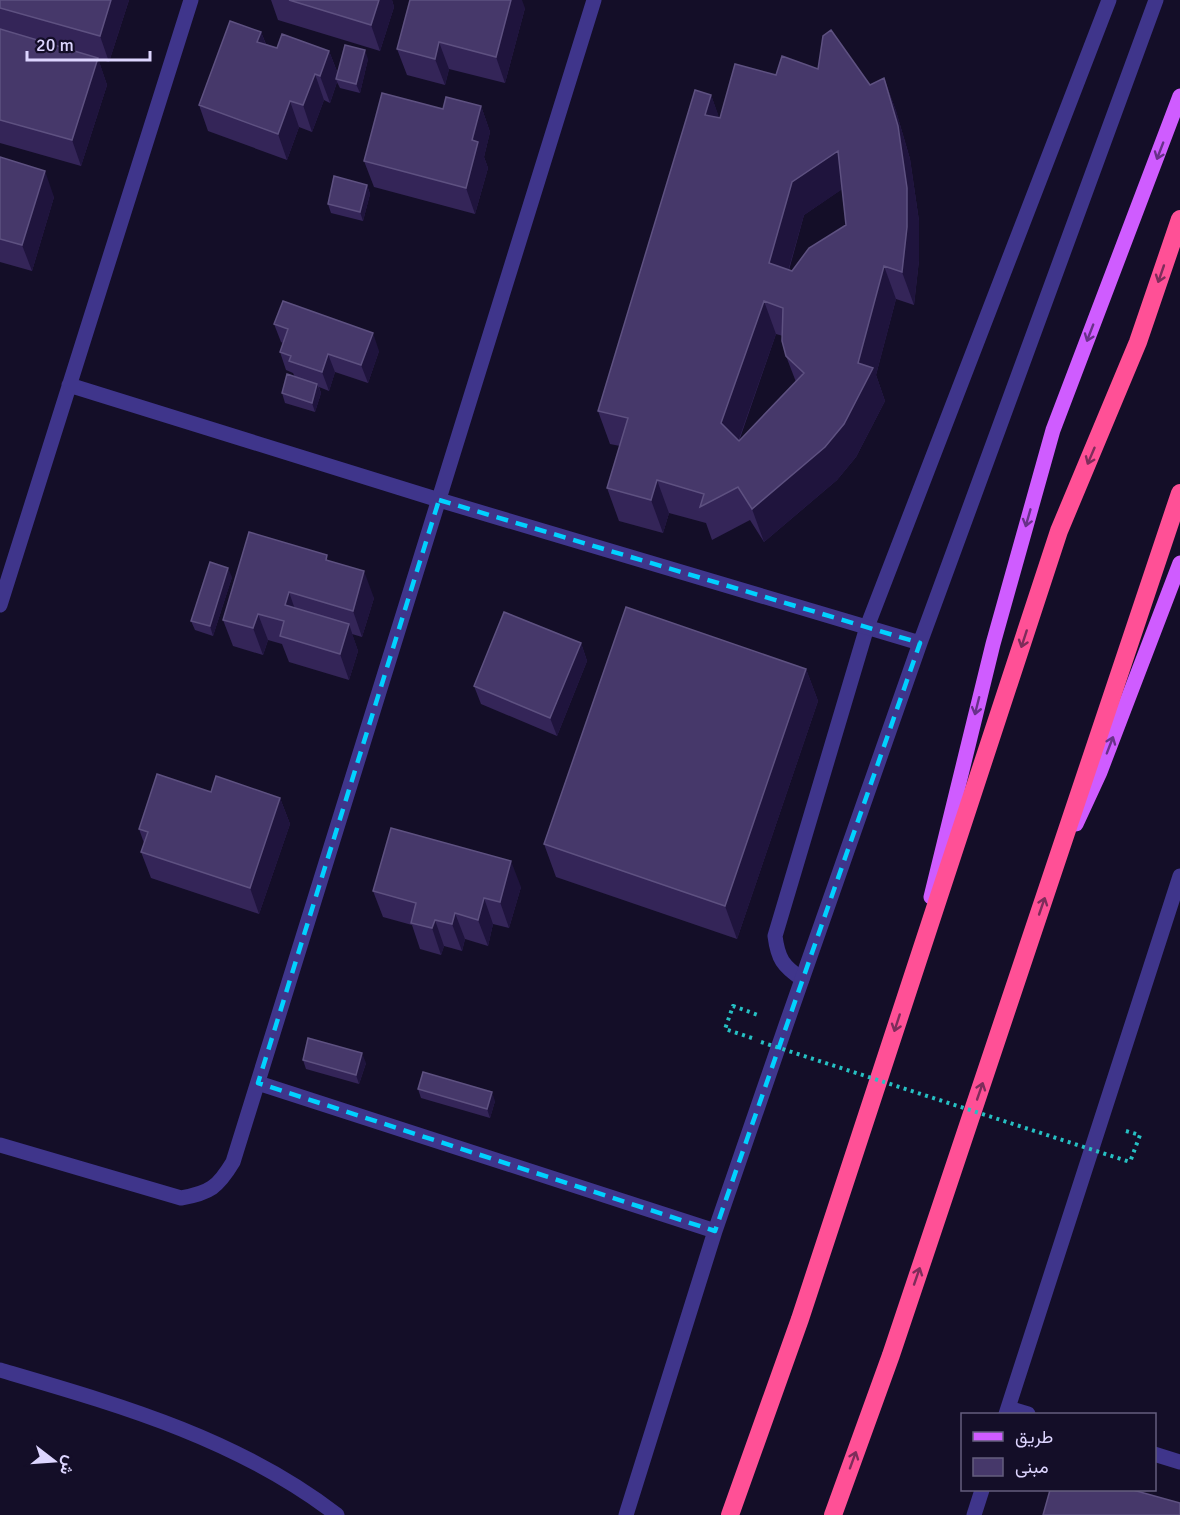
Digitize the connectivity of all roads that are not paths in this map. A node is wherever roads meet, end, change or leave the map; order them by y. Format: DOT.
graph roads {
  1 [pos="191,0"];
  2 [pos="594,0"];
  3 [pos="1109,0"];
  4 [pos="1156,0"];
  5 [pos="1180,96"];
  6 [pos="1180,219"];
  7 [pos="69,385"];
  8 [pos="1180,493"];
  9 [pos="439,500"];
  10 [pos="1180,563"];
  11 [pos="0,605"];
  12 [pos="867,627"];
  13 [pos="920,643"];
  14 [pos="1052,875"];
  15 [pos="1180,876"];
  16 [pos="802,979"];
  17 [pos="908,990"];
  18 [pos="258,1083"];
  19 [pos="0,1145"];
  20 [pos="715,1231"];
  21 [pos="0,1370"];
  22 [pos="1007,1411"];
  23 [pos="1156,1454"];
  24 [pos="1180,1462"];
  25 [pos="982,1491"];
  26 [pos="337,1515"];
  27 [pos="626,1515"];
  28 [pos="730,1515"];
  29 [pos="833,1515"];
  30 [pos="974,1515"];
  1 -- 7 [label="street"];
  2 -- 9 [label="street"];
  3 -- 12 [label="street"];
  4 -- 13 [label="street"];
  5 -- 17 [label="main road, one-way"];
  6 -- 17 [label="highway, one-way"];
  7 -- 9 [label="street"];
  7 -- 11 [label="street"];
  8 -- 14 [label="highway"];
  9 -- 12 [label="street"];
  9 -- 18 [label="street"];
  14 -- 10 [label="main road, one-way"];
  12 -- 13 [label="street"];
  12 -- 16 [label="street"];
  13 -- 16 [label="street"];
  29 -- 14 [label="highway, one-way"];
  15 -- 22 [label="street"];
  16 -- 20 [label="street"];
  17 -- 28 [label="highway, one-way"];
  18 -- 19 [label="street"];
  18 -- 20 [label="street"];
  20 -- 27 [label="street"];
  21 -- 26 [label="street"];
  23 -- 24 [label="street"];
  25 -- 30 [label="street"];
}
